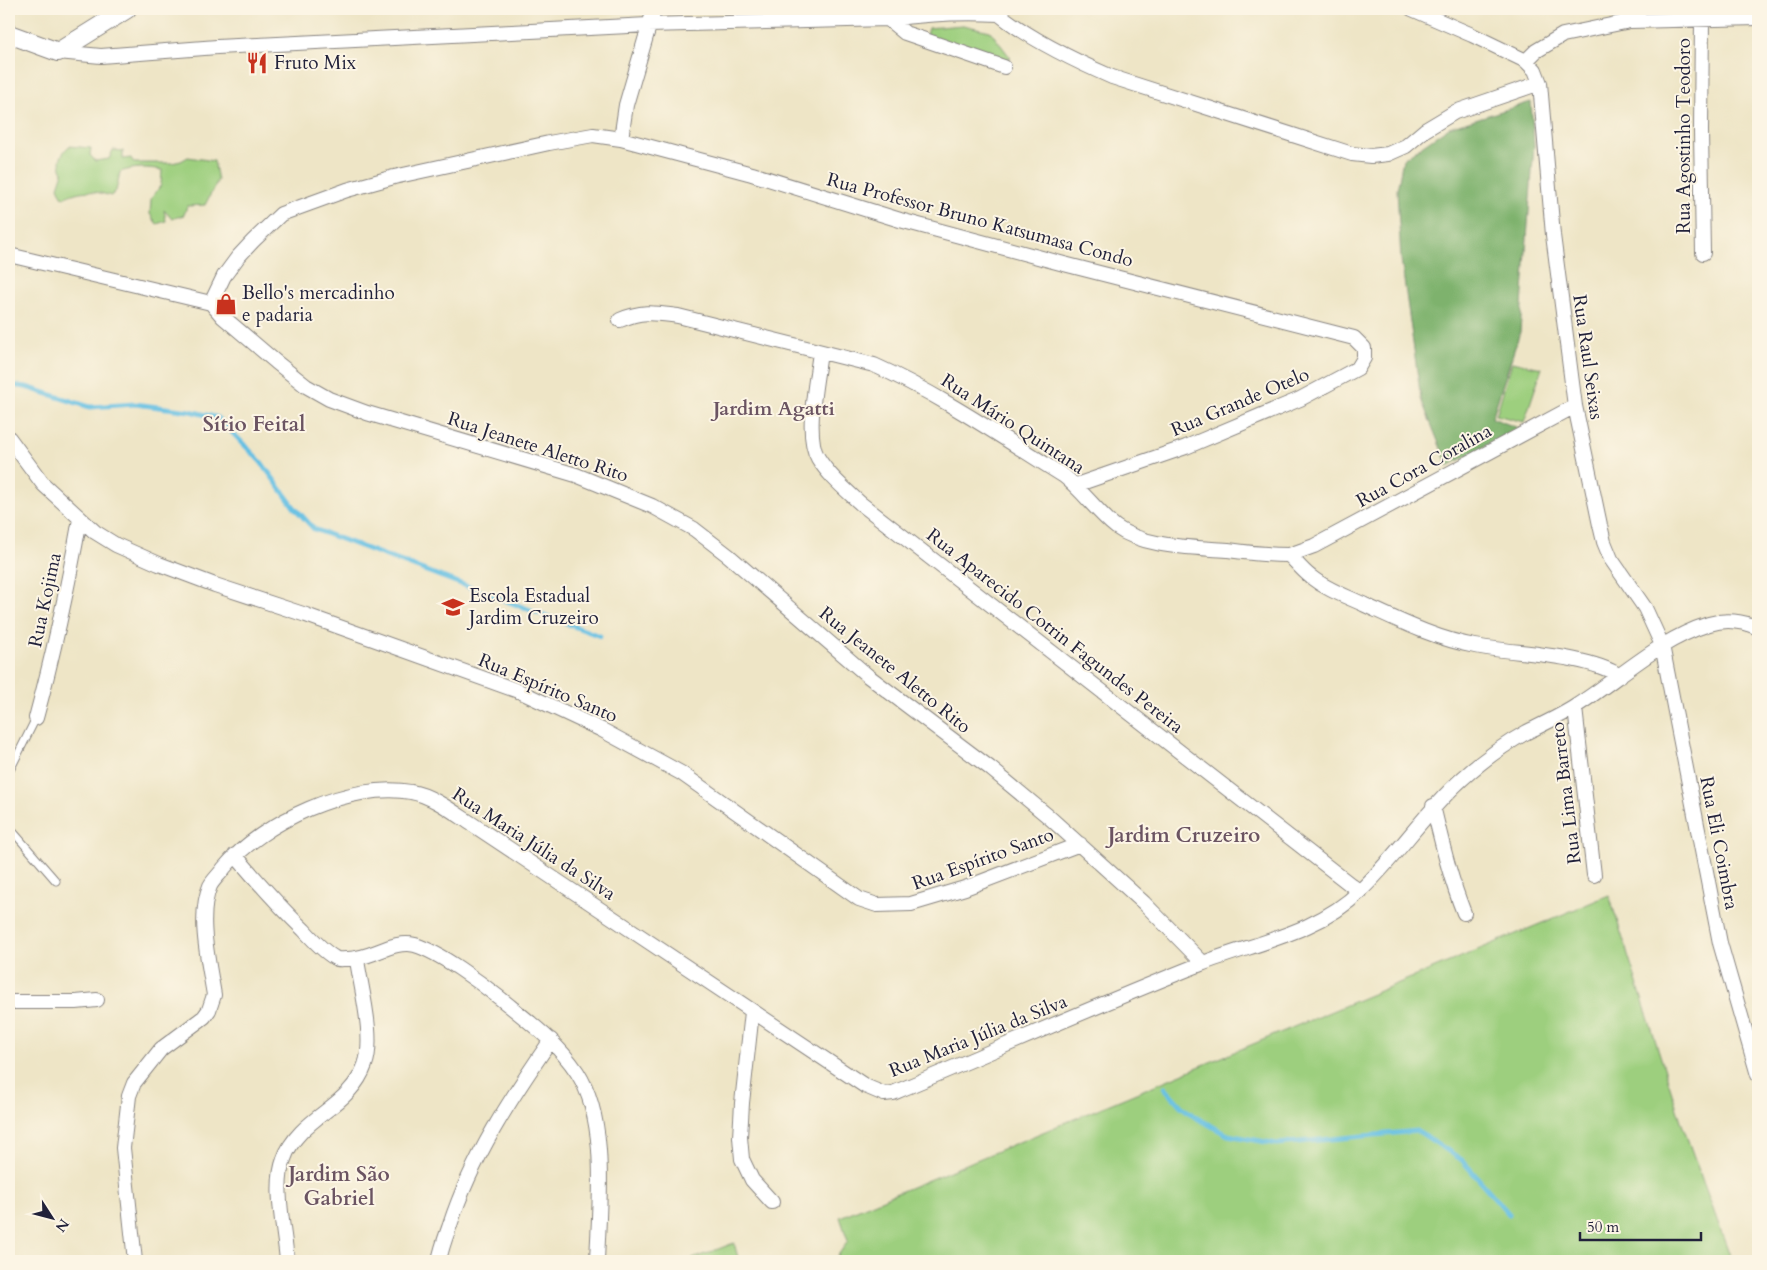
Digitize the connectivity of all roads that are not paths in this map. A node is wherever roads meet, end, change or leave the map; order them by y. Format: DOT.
graph roads {
  1 [pos="126,9"];
  2 [pos="654,9"];
  3 [pos="1412,9"];
  4 [pos="996,11"];
  5 [pos="1702,18"];
  6 [pos="1758,18"];
  7 [pos="888,19"];
  8 [pos="648,25"];
  9 [pos="9,34"];
  10 [pos="58,52"];
  11 [pos="1526,61"];
  12 [pos="1004,67"];
  13 [pos="1540,83"];
  14 [pos="621,139"];
  15 [pos="1703,253"];
  16 [pos="9,256"];
  17 [pos="211,303"];
  18 [pos="620,320"];
  19 [pos="1329,332"];
  20 [pos="820,352"];
  21 [pos="1575,406"];
  22 [pos="9,438"];
  23 [pos="1076,485"];
  24 [pos="80,519"];
  25 [pos="1289,555"];
  26 [pos="1758,628"];
  27 [pos="1662,645"];
  28 [pos="1620,676"];
  29 [pos="1575,708"];
  30 [pos="36,718"];
  31 [pos="9,772"];
  32 [pos="1433,806"];
  33 [pos="9,827"];
  34 [pos="1080,844"];
  35 [pos="235,855"];
  36 [pos="1594,875"];
  37 [pos="56,881"];
  38 [pos="1360,892"];
  39 [pos="1464,913"];
  40 [pos="357,960"];
  41 [pos="1202,964"];
  42 [pos="97,1000"];
  43 [pos="9,1002"];
  44 [pos="752,1012"];
  45 [pos="551,1040"];
  46 [pos="1758,1075"];
  47 [pos="772,1202"];
  48 [pos="135,1261"];
  49 [pos="287,1261"];
  50 [pos="439,1261"];
  51 [pos="597,1261"];
  1 -- 10 [label="street"];
  2 -- 8 [label="street"];
  3 -- 11 [label="street"];
  4 -- 7 [label="street"];
  4 -- 13 [label="street"];
  5 -- 6 [label="street"];
  5 -- 11 [label="street"];
  5 -- 15 [label="street, Rua Agostinho Teodoro"];
  7 -- 8 [label="street"];
  7 -- 12 [label="street"];
  8 -- 10 [label="street"];
  8 -- 14 [label="street"];
  9 -- 10 [label="street"];
  11 -- 13 [label="street, Rua Raul Seixas"];
  13 -- 21 [label="street, Rua Raul Seixas"];
  14 -- 17 [label="street, Rua Professor Bruno Katsumasa Condo"];
  14 -- 19 [label="street, Rua Professor Bruno Katsumasa Condo"];
  16 -- 17 [label="street"];
  17 -- 34 [label="street, Rua Jeanete Aletto Rito"];
  18 -- 20 [label="street, Rua Mário Quintana"];
  19 -- 23 [label="street, Rua Grande Otelo"];
  20 -- 23 [label="street, Rua Mário Quintana"];
  20 -- 38 [label="street, Rua Aparecido Cotrin Fagundes Pereira"];
  21 -- 25 [label="street, Rua Cora Coralina"];
  21 -- 27 [label="street, Rua Raul Seixas"];
  22 -- 24 [label="street, Rua Espírito Santo"];
  23 -- 25 [label="street, Rua Mário Quintana"];
  24 -- 30 [label="street, Rua Kojima"];
  24 -- 34 [label="street, Rua Espírito Santo"];
  25 -- 28 [label="street"];
  26 -- 27 [label="street"];
  27 -- 28 [label="street"];
  27 -- 46 [label="street, Rua Eli Coimbra"];
  28 -- 29 [label="street"];
  29 -- 32 [label="street"];
  29 -- 36 [label="street, Rua Lima Barreto"];
  30 -- 31 [label="lane"];
  32 -- 38 [label="street"];
  32 -- 39 [label="street"];
  33 -- 37 [label="lane"];
  34 -- 41 [label="street, Rua Jeanete Aletto Rito"];
  35 -- 40 [label="street"];
  35 -- 44 [label="street, Rua Maria Júlia da Silva"];
  35 -- 48 [label="street, Rua Maria Júlia da Silva"];
  38 -- 41 [label="street"];
  40 -- 45 [label="street"];
  40 -- 49 [label="street"];
  41 -- 44 [label="street, Rua Maria Júlia da Silva"];
  42 -- 43 [label="street"];
  44 -- 47 [label="street"];
  45 -- 50 [label="street"];
  45 -- 51 [label="street"];
}
